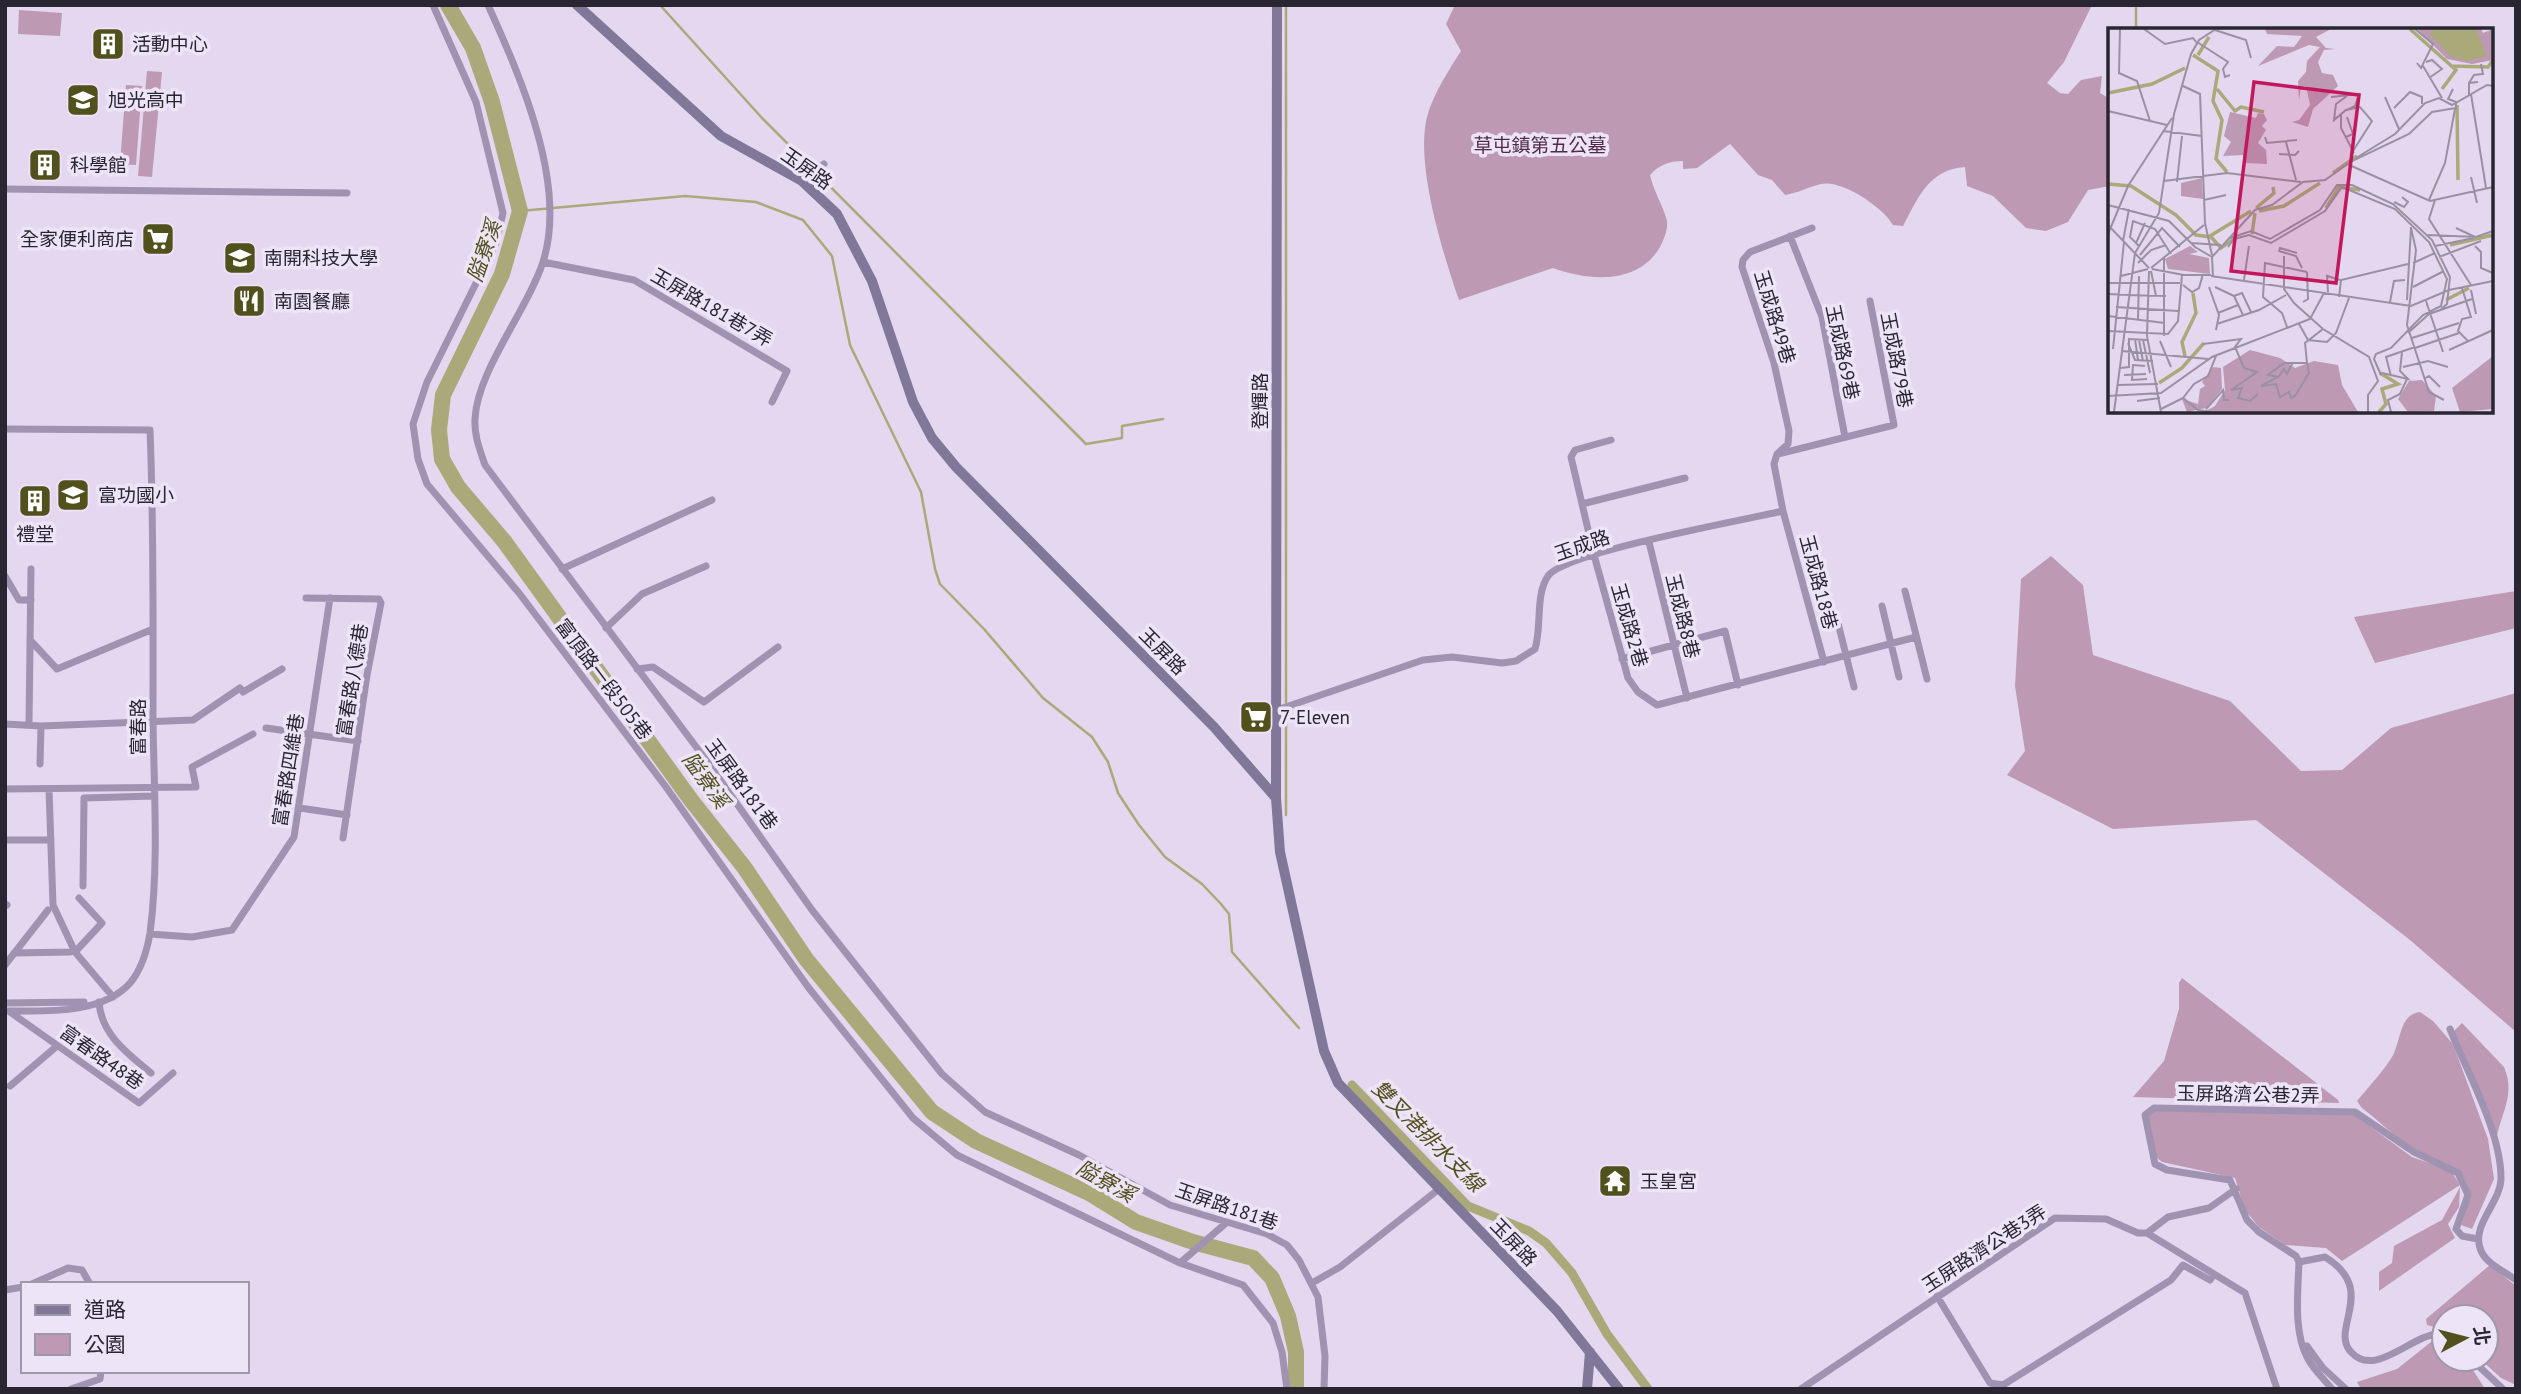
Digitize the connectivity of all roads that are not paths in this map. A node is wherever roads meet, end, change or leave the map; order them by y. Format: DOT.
graph roads {
  1 [pos="433,5"];
  2 [pos="488,5"];
  3 [pos="577,5"];
  4 [pos="1278,5"];
  5 [pos="821,166"];
  6 [pos="802,181"];
  7 [pos="5,189"];
  8 [pos="347,193"];
  9 [pos="1812,228"];
  10 [pos="1790,236"];
  11 [pos="543,262"];
  12 [pos="1870,300"];
  13 [pos="772,402"];
  14 [pos="5,429"];
  15 [pos="1845,437"];
  16 [pos="1611,440"];
  17 [pos="1777,454"];
  18 [pos="1685,478"];
  19 [pos="712,500"];
  20 [pos="1582,504"];
  21 [pos="1783,511"];
  22 [pos="1649,542"];
  23 [pos="1594,555"];
  24 [pos="706,566"];
  25 [pos="31,569"];
  26 [pos="562,569"];
  27 [pos="5,576"];
  28 [pos="1905,591"];
  29 [pos="306,598"];
  30 [pos="330,598"];
  31 [pos="31,600"];
  32 [pos="1882,606"];
  33 [pos="1836,615"];
  34 [pos="606,628"];
  35 [pos="153,629"];
  36 [pos="1916,637"];
  37 [pos="30,640"];
  38 [pos="1891,644"];
  39 [pos="1674,645"];
  40 [pos="778,647"];
  41 [pos="1846,656"];
  42 [pos="1622,659"];
  43 [pos="1824,662"];
  44 [pos="282,668"];
  45 [pos="638,669"];
  46 [pos="1899,677"];
  47 [pos="1927,679"];
  48 [pos="1738,685"];
  49 [pos="1854,687"];
  50 [pos="1687,698"];
  51 [pos="1278,710"];
  52 [pos="29,723"];
  53 [pos="153,723"];
  54 [pos="5,724"];
  55 [pos="41,726"];
  56 [pos="266,728"];
  57 [pos="253,734"];
  58 [pos="310,734"];
  59 [pos="358,741"];
  60 [pos="40,764"];
  61 [pos="5,789"];
  62 [pos="49,789"];
  63 [pos="154,792"];
  64 [pos="1276,798"];
  65 [pos="300,808"];
  66 [pos="347,815"];
  67 [pos="344,838"];
  68 [pos="5,840"];
  69 [pos="51,840"];
  70 [pos="83,886"];
  71 [pos="79,898"];
  72 [pos="48,910"];
  73 [pos="150,934"];
  74 [pos="72,952"];
  75 [pos="14,953"];
  76 [pos="5,965"];
  77 [pos="113,997"];
  78 [pos="99,1002"];
  79 [pos="7,1009"];
  80 [pos="2450,1029"];
  81 [pos="57,1045"];
  82 [pos="151,1073"];
  83 [pos="173,1073"];
  84 [pos="10,1086"];
  85 [pos="1438,1189"];
  86 [pos="2236,1189"];
  87 [pos="1225,1225"];
  88 [pos="2147,1233"];
  89 [pos="2478,1239"];
  90 [pos="1183,1261"];
  91 [pos="2299,1262"];
  92 [pos="2214,1274"];
  93 [pos="2516,1280"];
  94 [pos="38,1282"];
  95 [pos="89,1282"];
  96 [pos="1312,1283"];
  97 [pos="1937,1296"];
  98 [pos="2300,1331"];
  99 [pos="2430,1335"];
  100 [pos="1590,1352"];
  101 [pos="101,1373"];
  102 [pos="2486,1373"];
  103 [pos="71,1389"];
  104 [pos="1287,1389"];
  105 [pos="1324,1389"];
  106 [pos="1587,1389"];
  107 [pos="1619,1389"];
  108 [pos="1801,1389"];
  109 [pos="2277,1389"];
  110 [pos="2332,1389"];
  111 [pos="2346,1389"];
  112 [pos="2503,1389"];
  1 -- 90 [label="street, 富頂路一段505巷"];
  2 -- 11 [label="street, 玉屏路181巷"];
  3 -- 6 [label="street, 玉屏路"];
  4 -- 51 [label="street, 登輝路"];
  5 -- 6 [label="street"];
  6 -- 64 [label="street, 玉屏路"];
  7 -- 8 [label="street"];
  9 -- 10 [label="street, 玉成路49巷"];
  10 -- 15 [label="street, 玉成路69巷"];
  10 -- 17 [label="street, 玉成路49巷"];
  11 -- 13 [label="street, 玉屏路181巷7弄"];
  11 -- 26 [label="street, 玉屏路181巷"];
  12 -- 15 [label="street, 玉成路79巷"];
  14 -- 35 [label="street, 富春路"];
  15 -- 17 [label="street"];
  16 -- 20 [label="street, 玉成路2巷"];
  17 -- 21 [label="street"];
  18 -- 20 [label="street"];
  19 -- 26 [label="street"];
  20 -- 23 [label="street, 玉成路2巷"];
  21 -- 22 [label="street, 玉成路"];
  21 -- 43 [label="street, 玉成路18巷"];
  22 -- 23 [label="street, 玉成路"];
  22 -- 39 [label="street, 玉成路8巷"];
  23 -- 42 [label="street, 玉成路2巷"];
  23 -- 51 [label="street, 玉成路"];
  24 -- 34 [label="street"];
  25 -- 31 [label="street"];
  26 -- 34 [label="street, 玉屏路181巷"];
  27 -- 31 [label="street"];
  28 -- 36 [label="street"];
  29 -- 30 [label="street, 富春路八德巷"];
  30 -- 58 [label="street, 富春路四維巷"];
  30 -- 59 [label="street, 富春路八德巷"];
  31 -- 37 [label="street"];
  32 -- 38 [label="street"];
  33 -- 41 [label="street"];
  34 -- 45 [label="street, 玉屏路181巷"];
  35 -- 37 [label="street"];
  35 -- 53 [label="street, 富春路"];
  36 -- 38 [label="street"];
  36 -- 47 [label="street"];
  37 -- 52 [label="street"];
  38 -- 41 [label="street"];
  38 -- 46 [label="street"];
  39 -- 42 [label="street"];
  39 -- 48 [label="street"];
  39 -- 50 [label="street, 玉成路8巷"];
  40 -- 45 [label="street"];
  41 -- 43 [label="street"];
  41 -- 49 [label="street"];
  42 -- 50 [label="street, 玉成路2巷"];
  43 -- 48 [label="street"];
  44 -- 53 [label="street"];
  45 -- 87 [label="street, 玉屏路181巷"];
  48 -- 50 [label="street"];
  51 -- 64 [label="street, 登輝路"];
  52 -- 54 [label="street"];
  52 -- 55 [label="street"];
  53 -- 55 [label="street"];
  53 -- 63 [label="street, 富春路"];
  55 -- 60 [label="street"];
  56 -- 58 [label="street"];
  57 -- 63 [label="street"];
  58 -- 59 [label="street"];
  58 -- 65 [label="street, 富春路四維巷"];
  59 -- 66 [label="street, 富春路八德巷"];
  61 -- 62 [label="street"];
  62 -- 63 [label="street"];
  62 -- 69 [label="street"];
  63 -- 70 [label="street"];
  63 -- 73 [label="street, 富春路"];
  64 -- 85 [label="street, 玉屏路"];
  65 -- 66 [label="street"];
  65 -- 73 [label="street, 富春路四維巷"];
  66 -- 67 [label="street, 富春路八德巷"];
  68 -- 69 [label="street"];
  69 -- 74 [label="street"];
  71 -- 74 [label="street"];
  72 -- 75 [label="street"];
  73 -- 77 [label="street, 富春路"];
  74 -- 75 [label="street"];
  74 -- 77 [label="street"];
  75 -- 76 [label="street"];
  77 -- 78 [label="street, 富春路"];
  78 -- 79 [label="street, 富春路"];
  78 -- 82 [label="street"];
  79 -- 81 [label="street, 富春路48巷"];
  80 -- 89 [label="street"];
  81 -- 83 [label="street, 富春路48巷"];
  81 -- 84 [label="street"];
  85 -- 96 [label="street"];
  85 -- 100 [label="street, 玉屏路"];
  86 -- 88 [label="street"];
  86 -- 89 [label="street, 玉屏路濟公巷2弄"];
  86 -- 91 [label="street"];
  87 -- 90 [label="street"];
  87 -- 96 [label="street, 玉屏路181巷"];
  88 -- 92 [label="street, 玉屏路濟公巷3弄"];
  88 -- 97 [label="street, 玉屏路濟公巷3弄"];
  89 -- 93 [label="street"];
  90 -- 104 [label="street, 富頂路一段505巷"];
  91 -- 98 [label="street"];
  91 -- 99 [label="street"];
  92 -- 97 [label="street"];
  92 -- 109 [label="street, 玉屏路濟公巷3弄"];
  94 -- 95 [label="street"];
  96 -- 105 [label="street, 玉屏路181巷"];
  97 -- 108 [label="street, 玉屏路濟公巷3弄"];
  98 -- 110 [label="street"];
  98 -- 111 [label="street"];
  100 -- 106 [label="street"];
  100 -- 107 [label="street, 玉屏路"];
  101 -- 103 [label="street"];
  102 -- 112 [label="street"];
}
